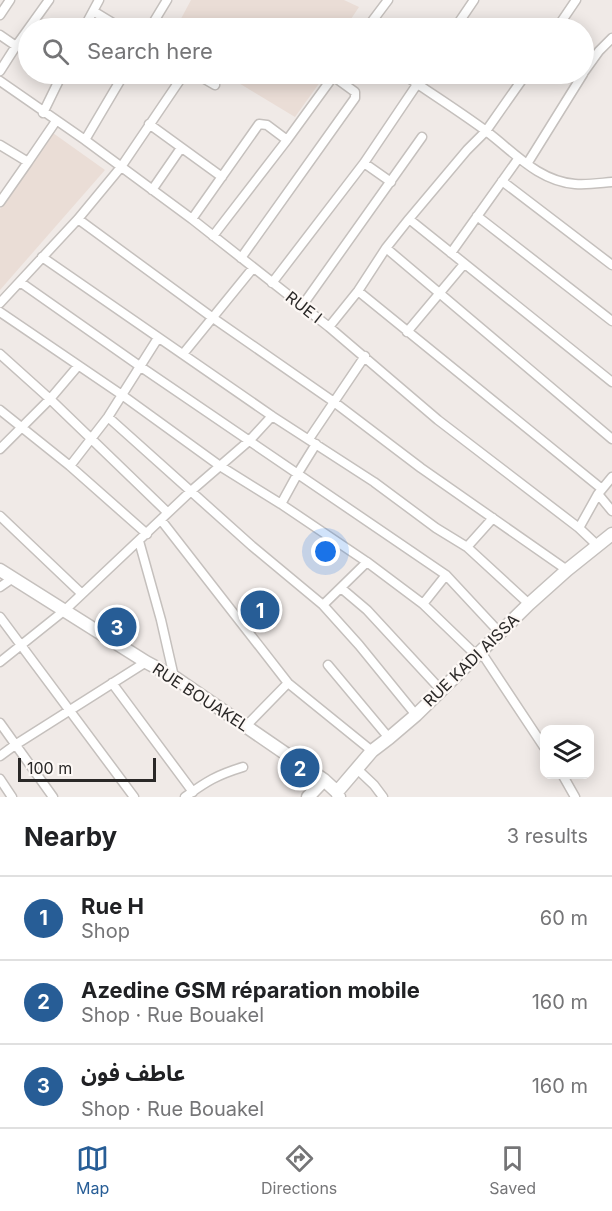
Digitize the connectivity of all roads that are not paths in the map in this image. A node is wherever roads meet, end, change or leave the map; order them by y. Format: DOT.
graph roads {
  1 [pos="10,0"];
  2 [pos="49,0"];
  3 [pos="99,0"];
  4 [pos="167,0"];
  5 [pos="388,0"];
  6 [pos="474,0"];
  7 [pos="576,0"];
  8 [pos="93,11"];
  9 [pos="0,15"];
  10 [pos="36,18"];
  11 [pos="89,18"];
  12 [pos="105,18"];
  13 [pos="156,18"];
  14 [pos="374,18"];
  15 [pos="462,18"];
  16 [pos="564,18"];
  17 [pos="0,35"];
  18 [pos="612,38"];
  19 [pos="18,43"];
  20 [pos="16,46"];
  21 [pos="594,58"];
  22 [pos="1,69"];
  23 [pos="0,81"];
  24 [pos="57,84"];
  25 [pos="118,84"];
  26 [pos="177,84"];
  27 [pos="327,84"];
  28 [pos="345,84"];
  29 [pos="417,84"];
  30 [pos="519,84"];
  31 [pos="575,84"];
  32 [pos="43,112"];
  33 [pos="56,121"];
  34 [pos="149,124"];
  35 [pos="486,131"];
  36 [pos="422,137"];
  37 [pos="85,140"];
  38 [pos="287,140"];
  39 [pos="0,145"];
  40 [pos="182,148"];
  41 [pos="522,161"];
  42 [pos="28,162"];
  43 [pos="364,163"];
  44 [pos="120,167"];
  45 [pos="222,177"];
  46 [pos="502,181"];
  47 [pos="391,182"];
  48 [pos="612,182"];
  49 [pos="152,190"];
  50 [pos="0,202"];
  51 [pos="477,216"];
  52 [pos="78,219"];
  53 [pos="192,219"];
  54 [pos="409,219"];
  55 [pos="213,236"];
  56 [pos="386,248"];
  57 [pos="450,253"];
  58 [pos="42,257"];
  59 [pos="241,258"];
  60 [pos="464,264"];
  61 [pos="612,265"];
  62 [pos="253,268"];
  63 [pos="20,282"];
  64 [pos="272,283"];
  65 [pos="358,291"];
  66 [pos="440,293"];
  67 [pos="0,303"];
  68 [pos="302,306"];
  69 [pos="0,312"];
  70 [pos="213,318"];
  71 [pos="612,321"];
  72 [pos="328,327"];
  73 [pos="408,332"];
  74 [pos="158,338"];
  75 [pos="0,354"];
  76 [pos="183,354"];
  77 [pos="365,356"];
  78 [pos="78,366"];
  79 [pos="141,367"];
  80 [pos="612,382"];
  81 [pos="122,395"];
  82 [pos="50,399"];
  83 [pos="334,402"];
  84 [pos="0,410"];
  85 [pos="272,416"];
  86 [pos="108,417"];
  87 [pos="22,427"];
  88 [pos="91,439"];
  89 [pos="612,439"];
  90 [pos="250,440"];
  91 [pos="312,442"];
  92 [pos="0,449"];
  93 [pos="70,466"];
  94 [pos="220,466"];
  95 [pos="298,472"];
  96 [pos="612,477"];
  97 [pos="191,491"];
  98 [pos="600,492"];
  99 [pos="281,504"];
  100 [pos="168,512"];
  101 [pos="612,512"];
  102 [pos="0,516"];
  103 [pos="493,518"];
  104 [pos="161,520"];
  105 [pos="579,528"];
  106 [pos="147,534"];
  107 [pos="612,534"];
  108 [pos="139,541"];
  109 [pos="598,546"];
  110 [pos="467,547"];
  111 [pos="367,562"];
  112 [pos="0,570"];
  113 [pos="567,570"];
  114 [pos="446,575"];
  115 [pos="13,578"];
  116 [pos="0,588"];
  117 [pos="341,588"];
  118 [pos="81,594"];
  119 [pos="423,604"];
  120 [pos="529,604"];
  121 [pos="323,605"];
  122 [pos="65,610"];
  123 [pos="0,617"];
  124 [pos="500,633"];
  125 [pos="22,646"];
  126 [pos="479,654"];
  127 [pos="0,662"];
  128 [pos="146,662"];
  129 [pos="328,665"];
  130 [pos="174,677"];
  131 [pos="112,682"];
  132 [pos="288,683"];
  133 [pos="441,690"];
  134 [pos="69,709"];
  135 [pos="416,715"];
  136 [pos="0,723"];
  137 [pos="246,726"];
  138 [pos="388,738"];
  139 [pos="540,741"];
  140 [pos="15,744"];
  141 [pos="372,751"];
  142 [pos="0,756"];
  143 [pos="243,767"];
  144 [pos="356,768"];
  145 [pos="0,779"];
  146 [pos="565,779"];
  147 [pos="324,780"];
  148 [pos="189,794"];
  149 [pos="338,795"];
  150 [pos="12,797"];
  151 [pos="53,797"];
  152 [pos="134,797"];
  153 [pos="308,797"];
  154 [pos="383,797"];
  155 [pos="575,797"];
  1 -- 9 [label="street"];
  2 -- 10 [label="street"];
  3 -- 8 [label="street"];
  4 -- 13 [label="street"];
  5 -- 14 [label="street"];
  6 -- 15 [label="street"];
  7 -- 16 [label="street"];
  8 -- 11 [label="street"];
  8 -- 12 [label="street"];
  17 -- 20 [label="street"];
  18 -- 21 [label="street"];
  19 -- 20 [label="street"];
  20 -- 22 [label="street"];
  23 -- 32 [label="street, RUE I"];
  24 -- 32 [label="street"];
  25 -- 37 [label="street"];
  26 -- 34 [label="street"];
  27 -- 38 [label="street"];
  28 -- 59 [label="street"];
  29 -- 35 [label="street"];
  29 -- 43 [label="street"];
  30 -- 35 [label="street"];
  31 -- 41 [label="street"];
  32 -- 33 [label="street, RUE I"];
  33 -- 37 [label="street, RUE I"];
  33 -- 42 [label="street"];
  34 -- 40 [label="street"];
  34 -- 44 [label="street"];
  35 -- 41 [label="street"];
  35 -- 54 [label="street"];
  36 -- 47 [label="street"];
  37 -- 44 [label="street, RUE I"];
  38 -- 45 [label="street"];
  38 -- 55 [label="street"];
  39 -- 42 [label="street"];
  40 -- 45 [label="street"];
  40 -- 49 [label="street"];
  41 -- 46 [label="street"];
  41 -- 48 [label="street"];
  42 -- 50 [label="street"];
  43 -- 47 [label="street"];
  43 -- 64 [label="street"];
  44 -- 49 [label="street, RUE I"];
  44 -- 52 [label="street"];
  45 -- 53 [label="street"];
  46 -- 51 [label="street"];
  46 -- 61 [label="street"];
  47 -- 68 [label="street"];
  49 -- 53 [label="street, RUE I"];
  51 -- 57 [label="street"];
  51 -- 71 [label="street"];
  52 -- 58 [label="street"];
  52 -- 70 [label="street"];
  53 -- 55 [label="street, RUE I"];
  54 -- 56 [label="street"];
  54 -- 57 [label="street"];
  55 -- 59 [label="street, RUE I"];
  56 -- 65 [label="street"];
  56 -- 66 [label="street"];
  57 -- 60 [label="street"];
  58 -- 63 [label="street"];
  58 -- 74 [label="street"];
  59 -- 62 [label="street, RUE I"];
  60 -- 66 [label="street"];
  60 -- 80 [label="street"];
  62 -- 64 [label="street, RUE I"];
  62 -- 70 [label="street"];
  63 -- 67 [label="street"];
  63 -- 79 [label="street"];
  64 -- 68 [label="street, RUE I"];
  65 -- 72 [label="street"];
  65 -- 73 [label="street"];
  66 -- 73 [label="street"];
  66 -- 89 [label="street"];
  68 -- 72 [label="street, RUE I"];
  69 -- 78 [label="street"];
  70 -- 76 [label="street"];
  70 -- 83 [label="street"];
  72 -- 77 [label="street, RUE I"];
  73 -- 98 [label="street"];
  74 -- 76 [label="street"];
  74 -- 79 [label="street"];
  75 -- 82 [label="street"];
  76 -- 85 [label="street"];
  77 -- 83 [label="street"];
  77 -- 105 [label="street, RUE I"];
  78 -- 81 [label="street"];
  78 -- 82 [label="street"];
  79 -- 81 [label="street"];
  79 -- 90 [label="street"];
  81 -- 86 [label="street"];
  81 -- 94 [label="street"];
  82 -- 87 [label="street"];
  82 -- 88 [label="street"];
  83 -- 91 [label="street"];
  83 -- 103 [label="street"];
  84 -- 87 [label="street"];
  85 -- 90 [label="street"];
  85 -- 91 [label="street"];
  86 -- 88 [label="street"];
  86 -- 97 [label="street"];
  87 -- 92 [label="street"];
  87 -- 93 [label="street"];
  88 -- 93 [label="street"];
  88 -- 100 [label="street"];
  90 -- 94 [label="street"];
  90 -- 95 [label="street"];
  91 -- 95 [label="street"];
  91 -- 110 [label="street"];
  93 -- 106 [label="street"];
  94 -- 97 [label="street"];
  94 -- 99 [label="street"];
  95 -- 99 [label="street"];
  95 -- 114 [label="street"];
  96 -- 98 [label="street"];
  97 -- 100 [label="street"];
  97 -- 121 [label="street"];
  98 -- 101 [label="street"];
  98 -- 105 [label="street"];
  99 -- 111 [label="street"];
  100 -- 104 [label="street"];
  102 -- 118 [label="street"];
  103 -- 110 [label="street"];
  103 -- 113 [label="street"];
  104 -- 106 [label="street"];
  104 -- 132 [label="street"];
  105 -- 109 [label="street, RUE I"];
  106 -- 108 [label="street"];
  107 -- 109 [label="main road, RUE KADI AISSA"];
  108 -- 118 [label="street"];
  108 -- 130 [label="street"];
  109 -- 113 [label="main road, RUE KADI AISSA"];
  110 -- 120 [label="street"];
  111 -- 117 [label="street"];
  111 -- 119 [label="street"];
  112 -- 115 [label="main road, RUE BOUAKEL"];
  113 -- 120 [label="main road, RUE KADI AISSA"];
  114 -- 119 [label="street"];
  114 -- 124 [label="street"];
  115 -- 116 [label="street"];
  115 -- 122 [label="main road, RUE BOUAKEL"];
  117 -- 121 [label="street"];
  117 -- 133 [label="street"];
  118 -- 122 [label="street"];
  119 -- 126 [label="street"];
  120 -- 124 [label="main road, RUE KADI AISSA"];
  121 -- 135 [label="street"];
  122 -- 125 [label="street"];
  122 -- 128 [label="main road, RUE BOUAKEL"];
  123 -- 125 [label="street"];
  124 -- 126 [label="main road, RUE KADI AISSA"];
  125 -- 127 [label="street"];
  125 -- 134 [label="street"];
  126 -- 133 [label="main road, RUE KADI AISSA"];
  126 -- 139 [label="street"];
  128 -- 130 [label="main road, RUE BOUAKEL"];
  128 -- 131 [label="street"];
  129 -- 138 [label="street"];
  130 -- 137 [label="main road, RUE BOUAKEL"];
  131 -- 134 [label="street"];
  131 -- 148 [label="street"];
  132 -- 137 [label="street"];
  132 -- 141 [label="street"];
  133 -- 135 [label="main road, RUE KADI AISSA"];
  134 -- 140 [label="street"];
  134 -- 152 [label="street"];
  135 -- 138 [label="main road, RUE KADI AISSA"];
  136 -- 140 [label="street"];
  137 -- 147 [label="main road, RUE BOUAKEL"];
  138 -- 141 [label="main road, RUE KADI AISSA"];
  140 -- 142 [label="street"];
  140 -- 151 [label="street"];
  141 -- 144 [label="main road, RUE KADI AISSA"];
  143 -- 148 [label="street"];
  144 -- 149 [label="main road, RUE KADI AISSA"];
  144 -- 154 [label="street"];
  145 -- 150 [label="street"];
  146 -- 155 [label="street"];
  147 -- 149 [label="main road, RUE BOUAKEL"];
  147 -- 153 [label="main road"];
}
